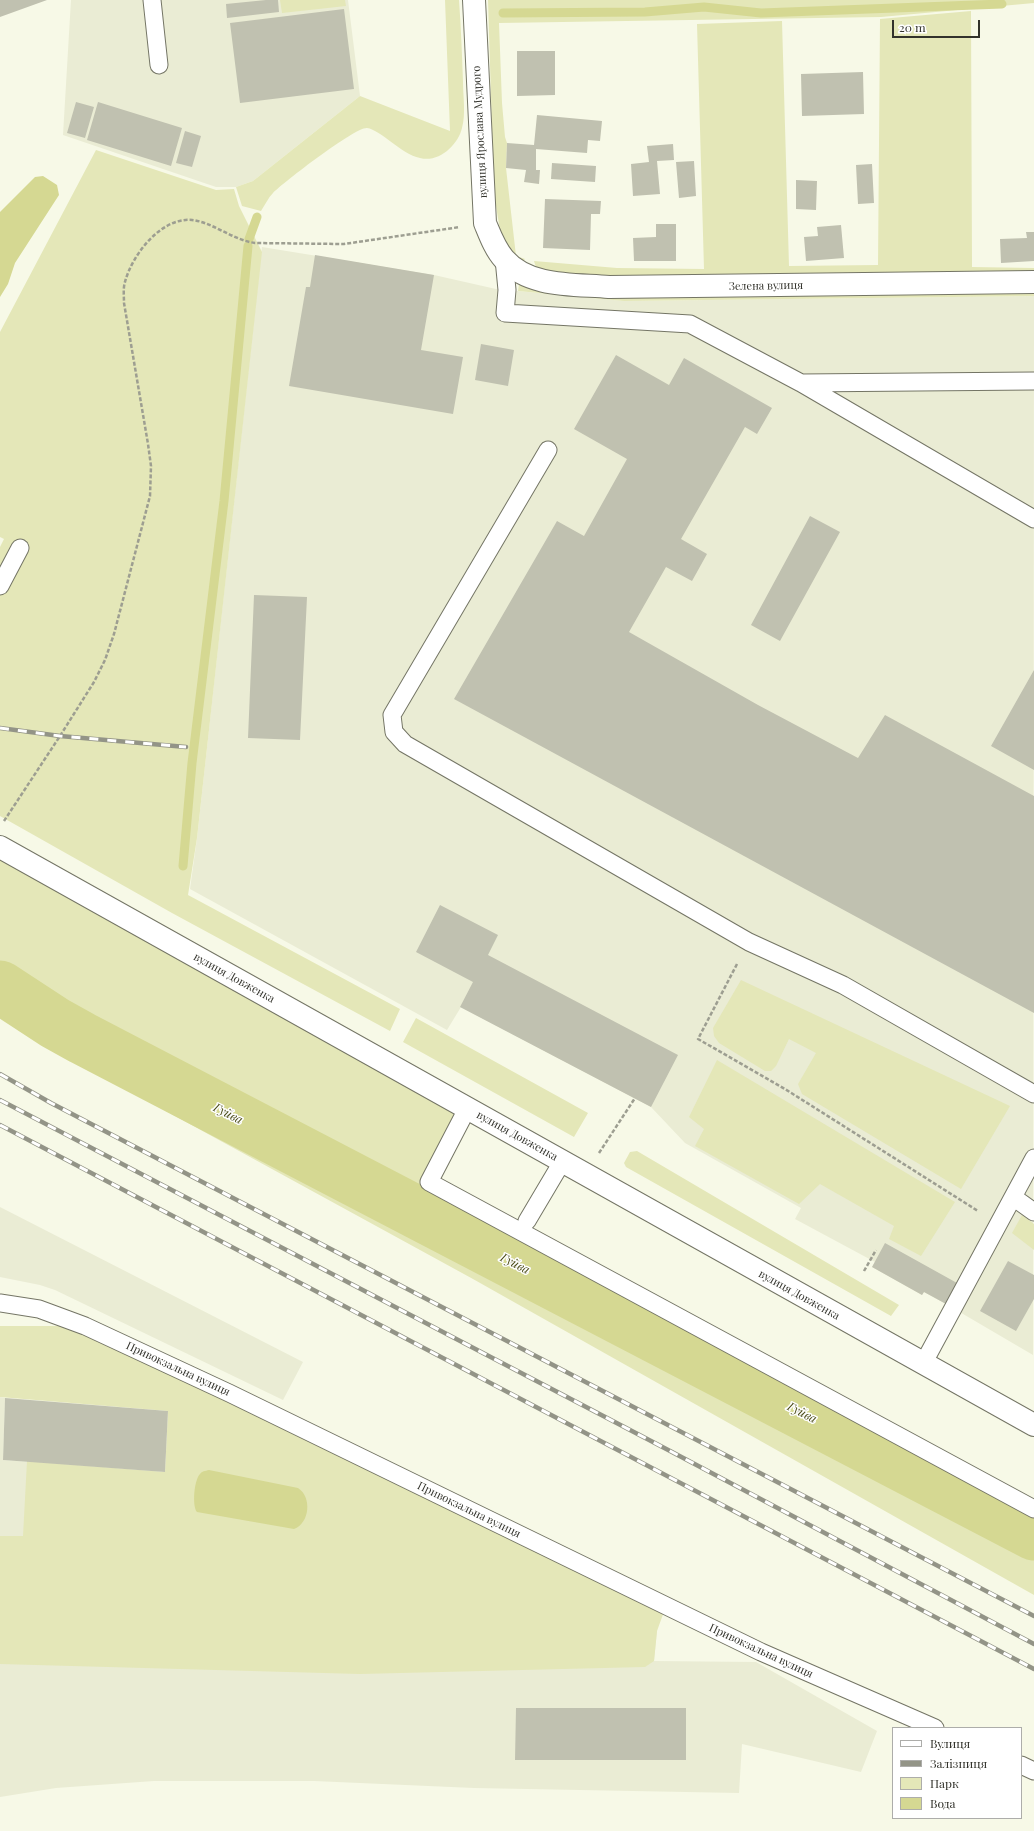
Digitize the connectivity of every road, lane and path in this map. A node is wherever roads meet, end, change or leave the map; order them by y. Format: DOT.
graph roads {
  1 [pos="152,0"];
  2 [pos="474,0"];
  3 [pos="159,65"];
  4 [pos="485,223"];
  5 [pos="504,259"];
  6 [pos="1034,282"];
  7 [pos="1034,381"];
  8 [pos="801,384"];
  9 [pos="548,450"];
  10 [pos="1034,519"];
  11 [pos="20,548"];
  12 [pos="0,586"];
  13 [pos="0,827"];
  14 [pos="0,847"];
  15 [pos="748,942"];
  16 [pos="1034,1094"];
  17 [pos="467,1109"];
  18 [pos="1034,1158"];
  19 [pos="562,1162"];
  20 [pos="585,1174"];
  21 [pos="1013,1197"];
  22 [pos="626,1198"];
  23 [pos="1034,1212"];
  24 [pos="527,1221"];
  25 [pos="999,1224"];
  26 [pos="876,1250"];
  27 [pos="864,1271"];
  28 [pos="0,1304"];
  29 [pos="923,1364"];
  30 [pos="1034,1426"];
  31 [pos="1034,1509"];
  32 [pos="934,1727"];
  33 [pos="1022,1765"];
  34 [pos="1034,1771"];
  1 -- 3 [label="lane"];
  2 -- 4 [label="street, вулиця Ярослава Мудрого"];
  4 -- 5 [label="street, вулиця Ярослава Мудрого"];
  4 -- 13 [label="path"];
  5 -- 6 [label="street, Зелена вулиця"];
  5 -- 8 [label="lane"];
  7 -- 8 [label="lane"];
  8 -- 10 [label="lane"];
  9 -- 15 [label="lane"];
  11 -- 12 [label="lane"];
  14 -- 17 [label="street, вулиця Довженка"];
  15 -- 16 [label="lane"];
  15 -- 25 [label="path"];
  17 -- 19 [label="street, вулиця Довженка"];
  17 -- 31 [label="lane"];
  18 -- 21 [label="lane"];
  19 -- 20 [label="lane"];
  19 -- 24 [label="lane"];
  20 -- 22 [label="street, вулиця Довженка"];
  21 -- 23 [label="lane"];
  21 -- 25 [label="lane"];
  22 -- 29 [label="street, вулиця Довженка"];
  22 -- 30 [label="lane"];
  25 -- 29 [label="lane"];
  26 -- 27 [label="path"];
  28 -- 32 [label="lane, Привокзальна вулиця"];
  29 -- 30 [label="street, вулиця Довженка"];
  33 -- 34 [label="lane"];
}
